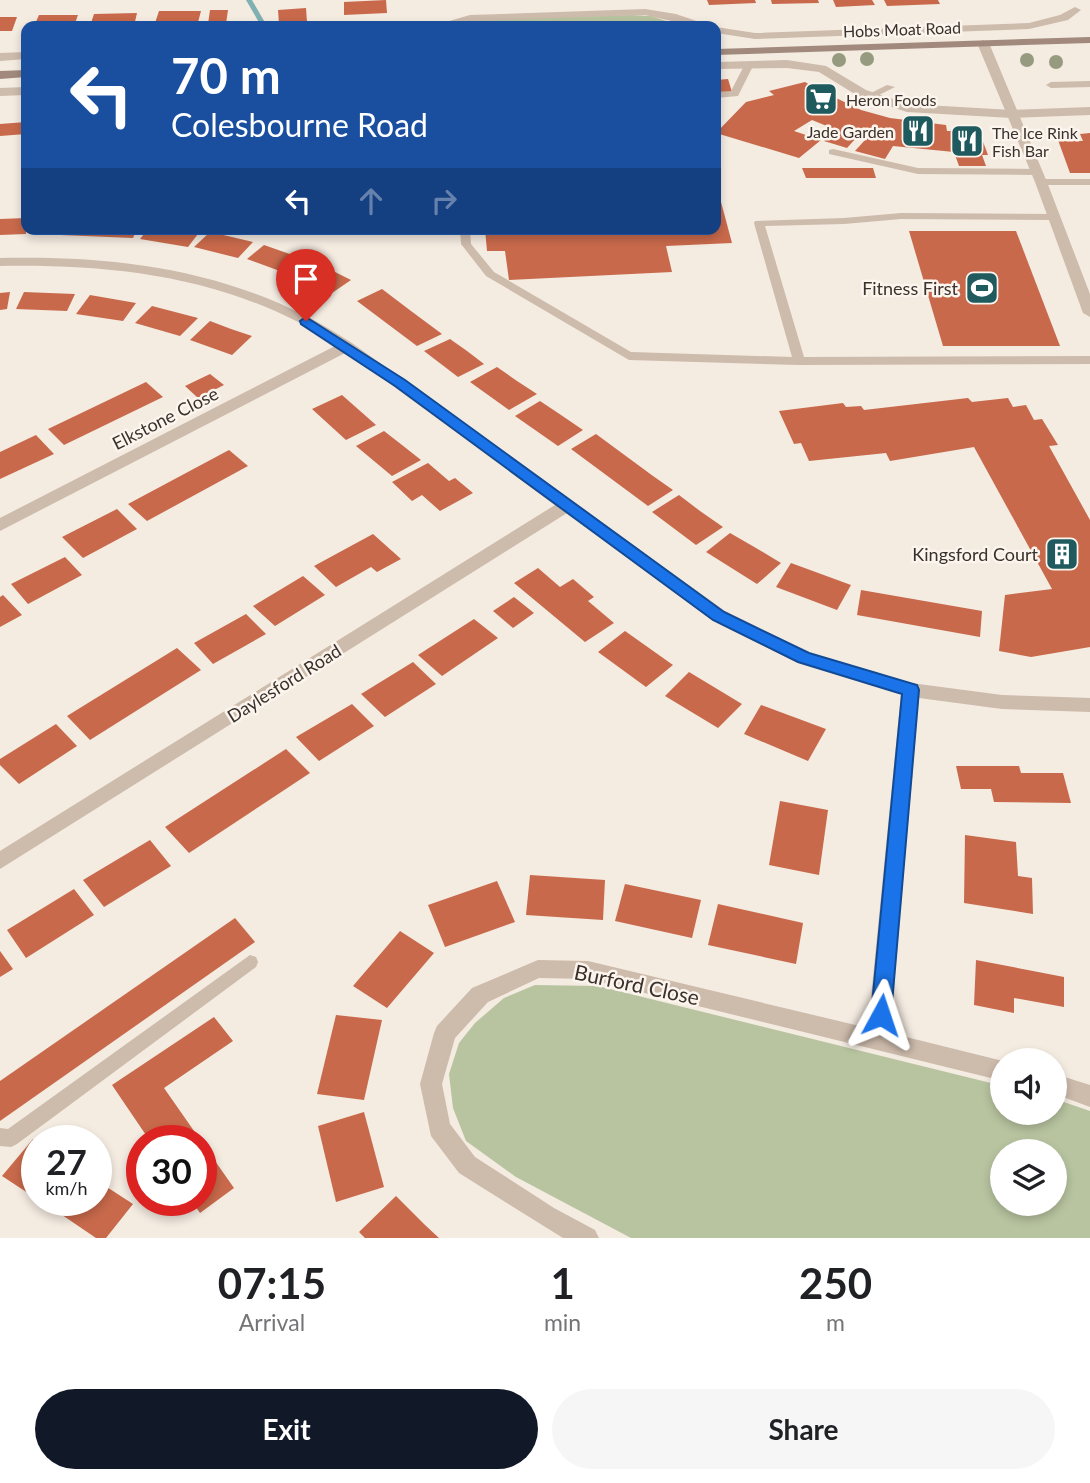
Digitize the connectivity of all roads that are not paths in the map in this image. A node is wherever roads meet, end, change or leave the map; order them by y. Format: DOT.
graph roads {
  1 [pos="1073,5"];
  2 [pos="1090,14"];
  3 [pos="459,21"];
  4 [pos="688,21"];
  5 [pos="721,31"];
  6 [pos="1090,40"];
  7 [pos="983,43"];
  8 [pos="747,51"];
  9 [pos="721,52"];
  10 [pos="0,57"];
  11 [pos="21,57"];
  12 [pos="721,66"];
  13 [pos="751,66"];
  14 [pos="21,74"];
  15 [pos="0,75"];
  16 [pos="1090,84"];
  17 [pos="1051,85"];
  18 [pos="890,87"];
  19 [pos="21,91"];
  20 [pos="0,92"];
  21 [pos="721,94"];
  22 [pos="870,96"];
  23 [pos="1090,111"];
  24 [pos="1012,114"];
  25 [pos="833,152"];
  26 [pos="1039,177"];
  27 [pos="1090,182"];
  28 [pos="1053,218"];
  29 [pos="465,235"];
  30 [pos="0,262"];
  31 [pos="1083,277"];
  32 [pos="1090,313"];
  33 [pos="347,345"];
  34 [pos="1090,360"];
  35 [pos="799,361"];
  36 [pos="567,505"];
  37 [pos="0,525"];
  38 [pos="911,690"];
  39 [pos="1090,705"];
  40 [pos="0,861"];
  41 [pos="250,962"];
  42 [pos="878,1041"];
  43 [pos="990,1068"];
  44 [pos="1067,1087"];
  45 [pos="1090,1096"];
  46 [pos="0,1137"];
  47 [pos="587,1238"];
  1 -- 2 [label="street"];
  1 -- 5 [label="street, Hobs Moat Road"];
  3 -- 4 [label="street"];
  6 -- 7 [label="main road, Hobs Moat Road"];
  7 -- 8 [label="main road, Hobs Moat Road"];
  7 -- 24 [label="street"];
  8 -- 9 [label="main road, Hobs Moat Road"];
  8 -- 13 [label="street"];
  10 -- 11 [label="street"];
  12 -- 13 [label="street"];
  13 -- 21 [label="lane"];
  13 -- 22 [label="street"];
  14 -- 15 [label="main road"];
  16 -- 17 [label="lane"];
  18 -- 22 [label="lane"];
  19 -- 20 [label="street"];
  22 -- 24 [label="street"];
  23 -- 24 [label="street"];
  24 -- 26 [label="street"];
  25 -- 26 [label="lane"];
  26 -- 27 [label="lane"];
  26 -- 28 [label="street"];
  28 -- 31 [label="street"];
  28 -- 35 [label="lane"];
  29 -- 35 [label="lane"];
  30 -- 33 [label="street"];
  31 -- 32 [label="street"];
  33 -- 36 [label="street"];
  33 -- 37 [label="street, Elkstone Close"];
  34 -- 35 [label="lane"];
  36 -- 38 [label="street"];
  36 -- 40 [label="street, Daylesford Road"];
  38 -- 39 [label="street"];
  38 -- 42 [label="street"];
  41 -- 46 [label="lane"];
  42 -- 43 [label="street, Burford Close"];
  42 -- 47 [label="street, Burford Close"];
  44 -- 45 [label="street"];
}
